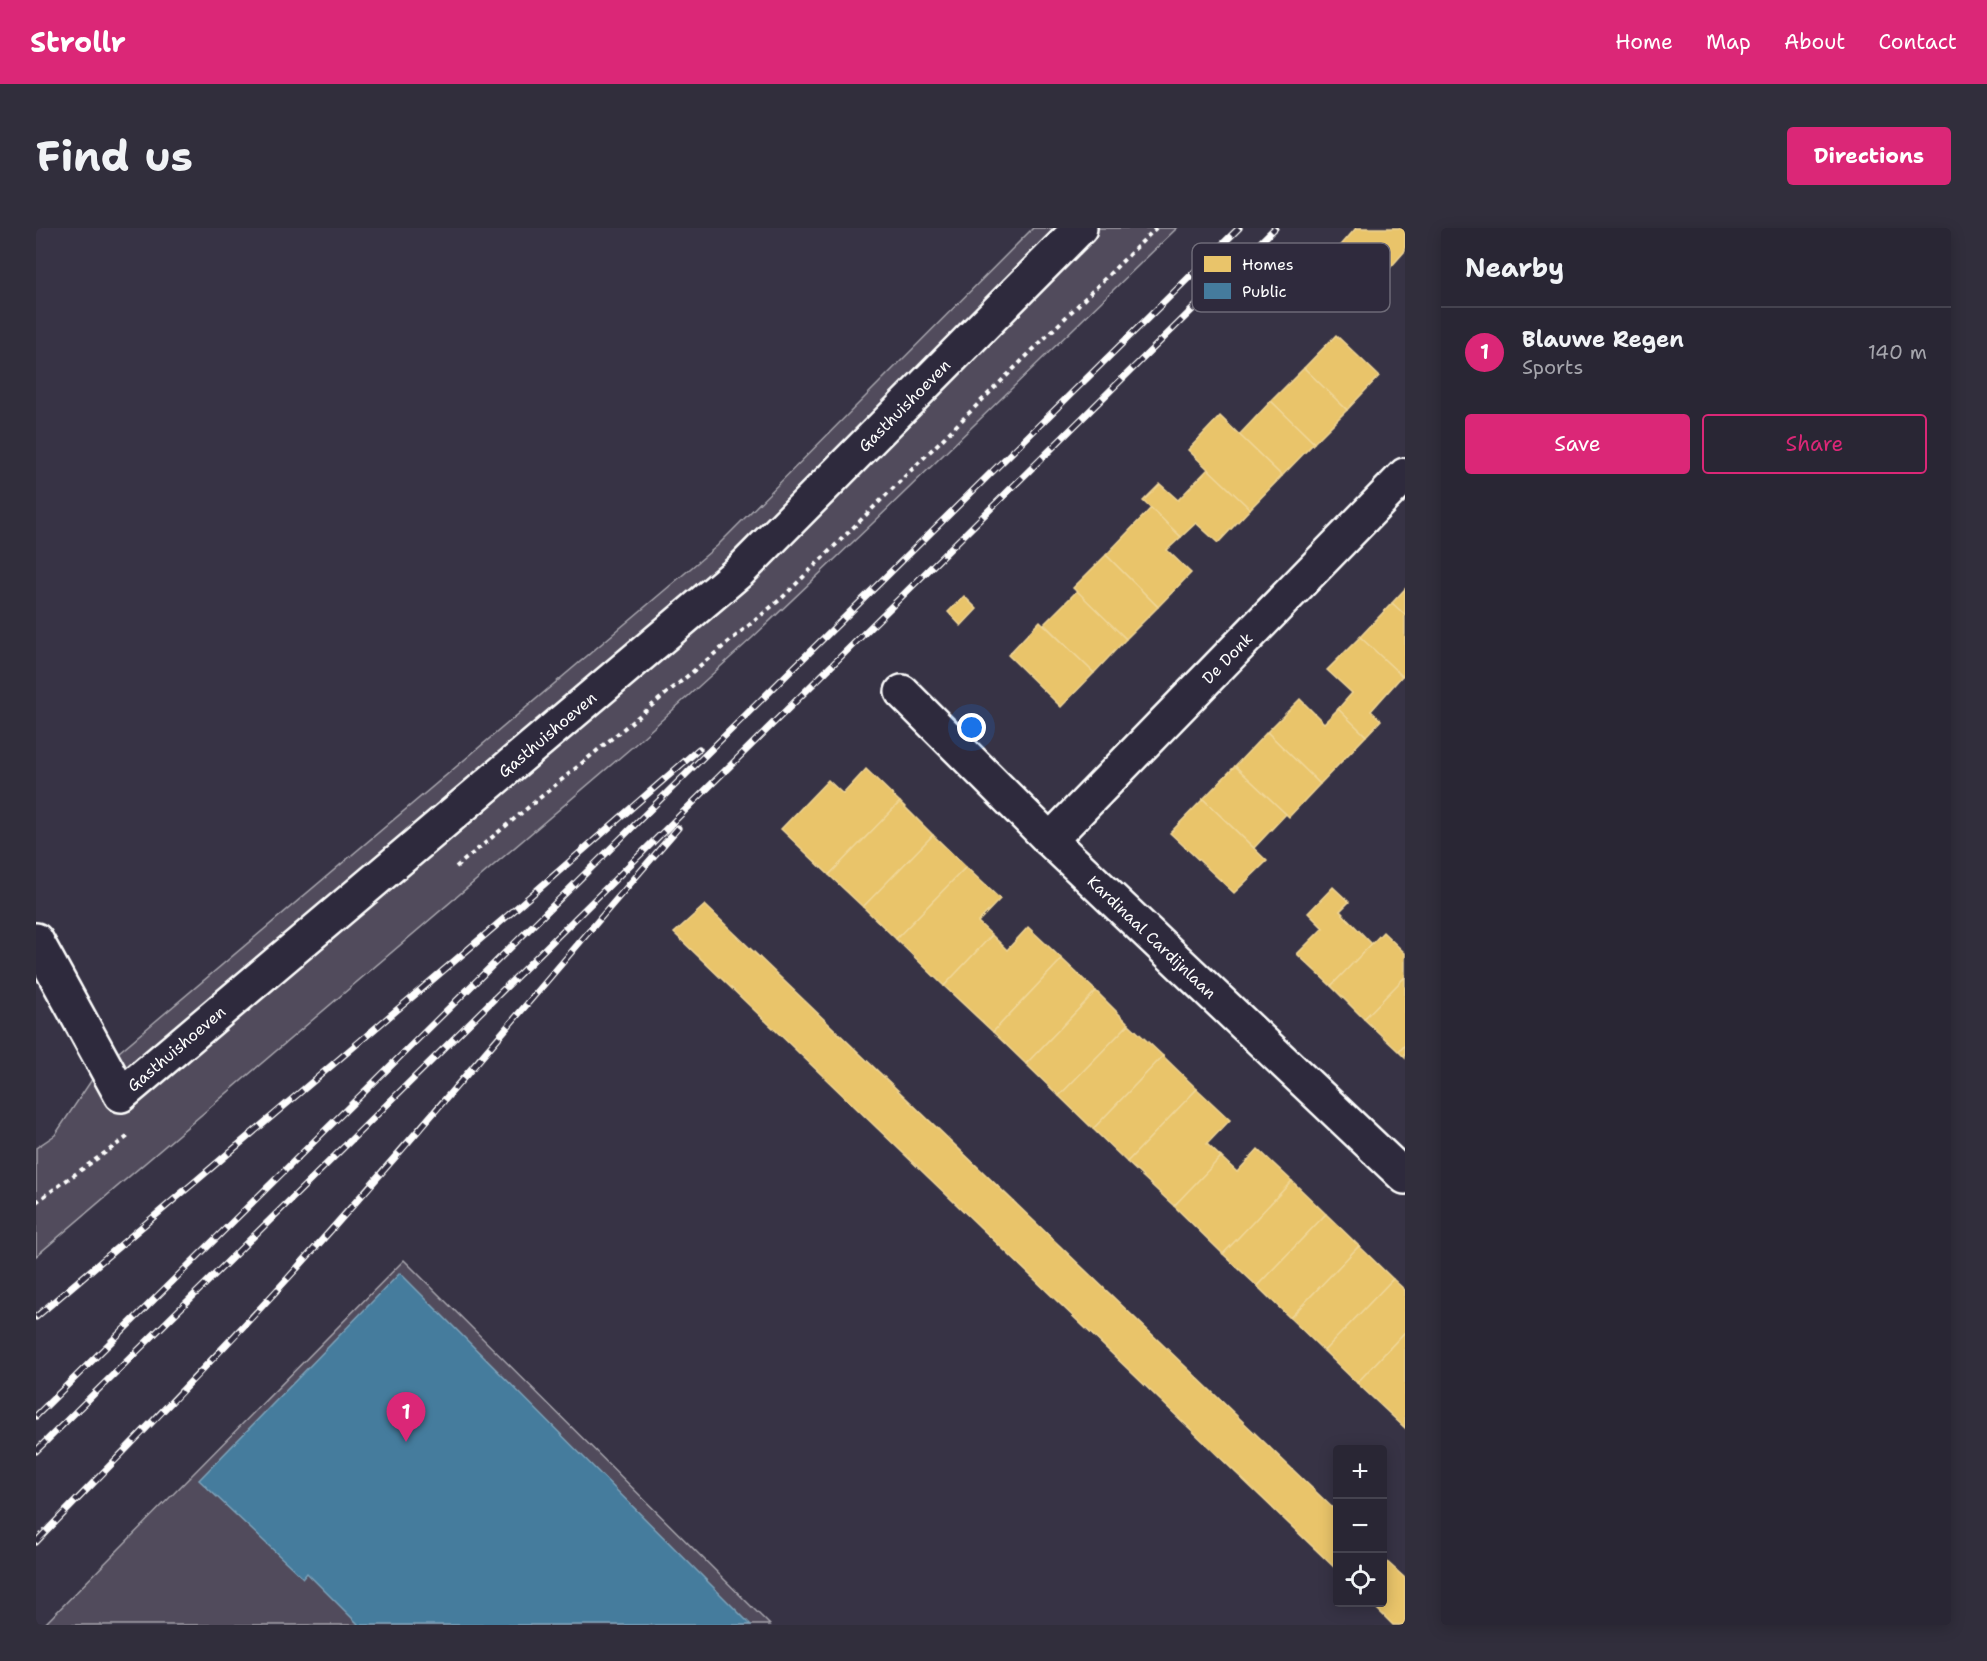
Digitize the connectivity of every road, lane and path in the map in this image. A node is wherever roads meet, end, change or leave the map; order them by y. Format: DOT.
graph roads {
  1 [pos="1080,228"];
  2 [pos="1405,475"];
  3 [pos="902,692"];
  4 [pos="1050,840"];
  5 [pos="36,939"];
  6 [pos="139,1128"];
  7 [pos="1405,1177"];
  8 [pos="36,1203"];
  1 -- 5 [label="street, Gasthuishoeven"];
  2 -- 4 [label="street, De Donk"];
  3 -- 4 [label="street, Kardinaal Cardijnlaan"];
  4 -- 7 [label="street, Kardinaal Cardijnlaan"];
  6 -- 8 [label="path"];
}
